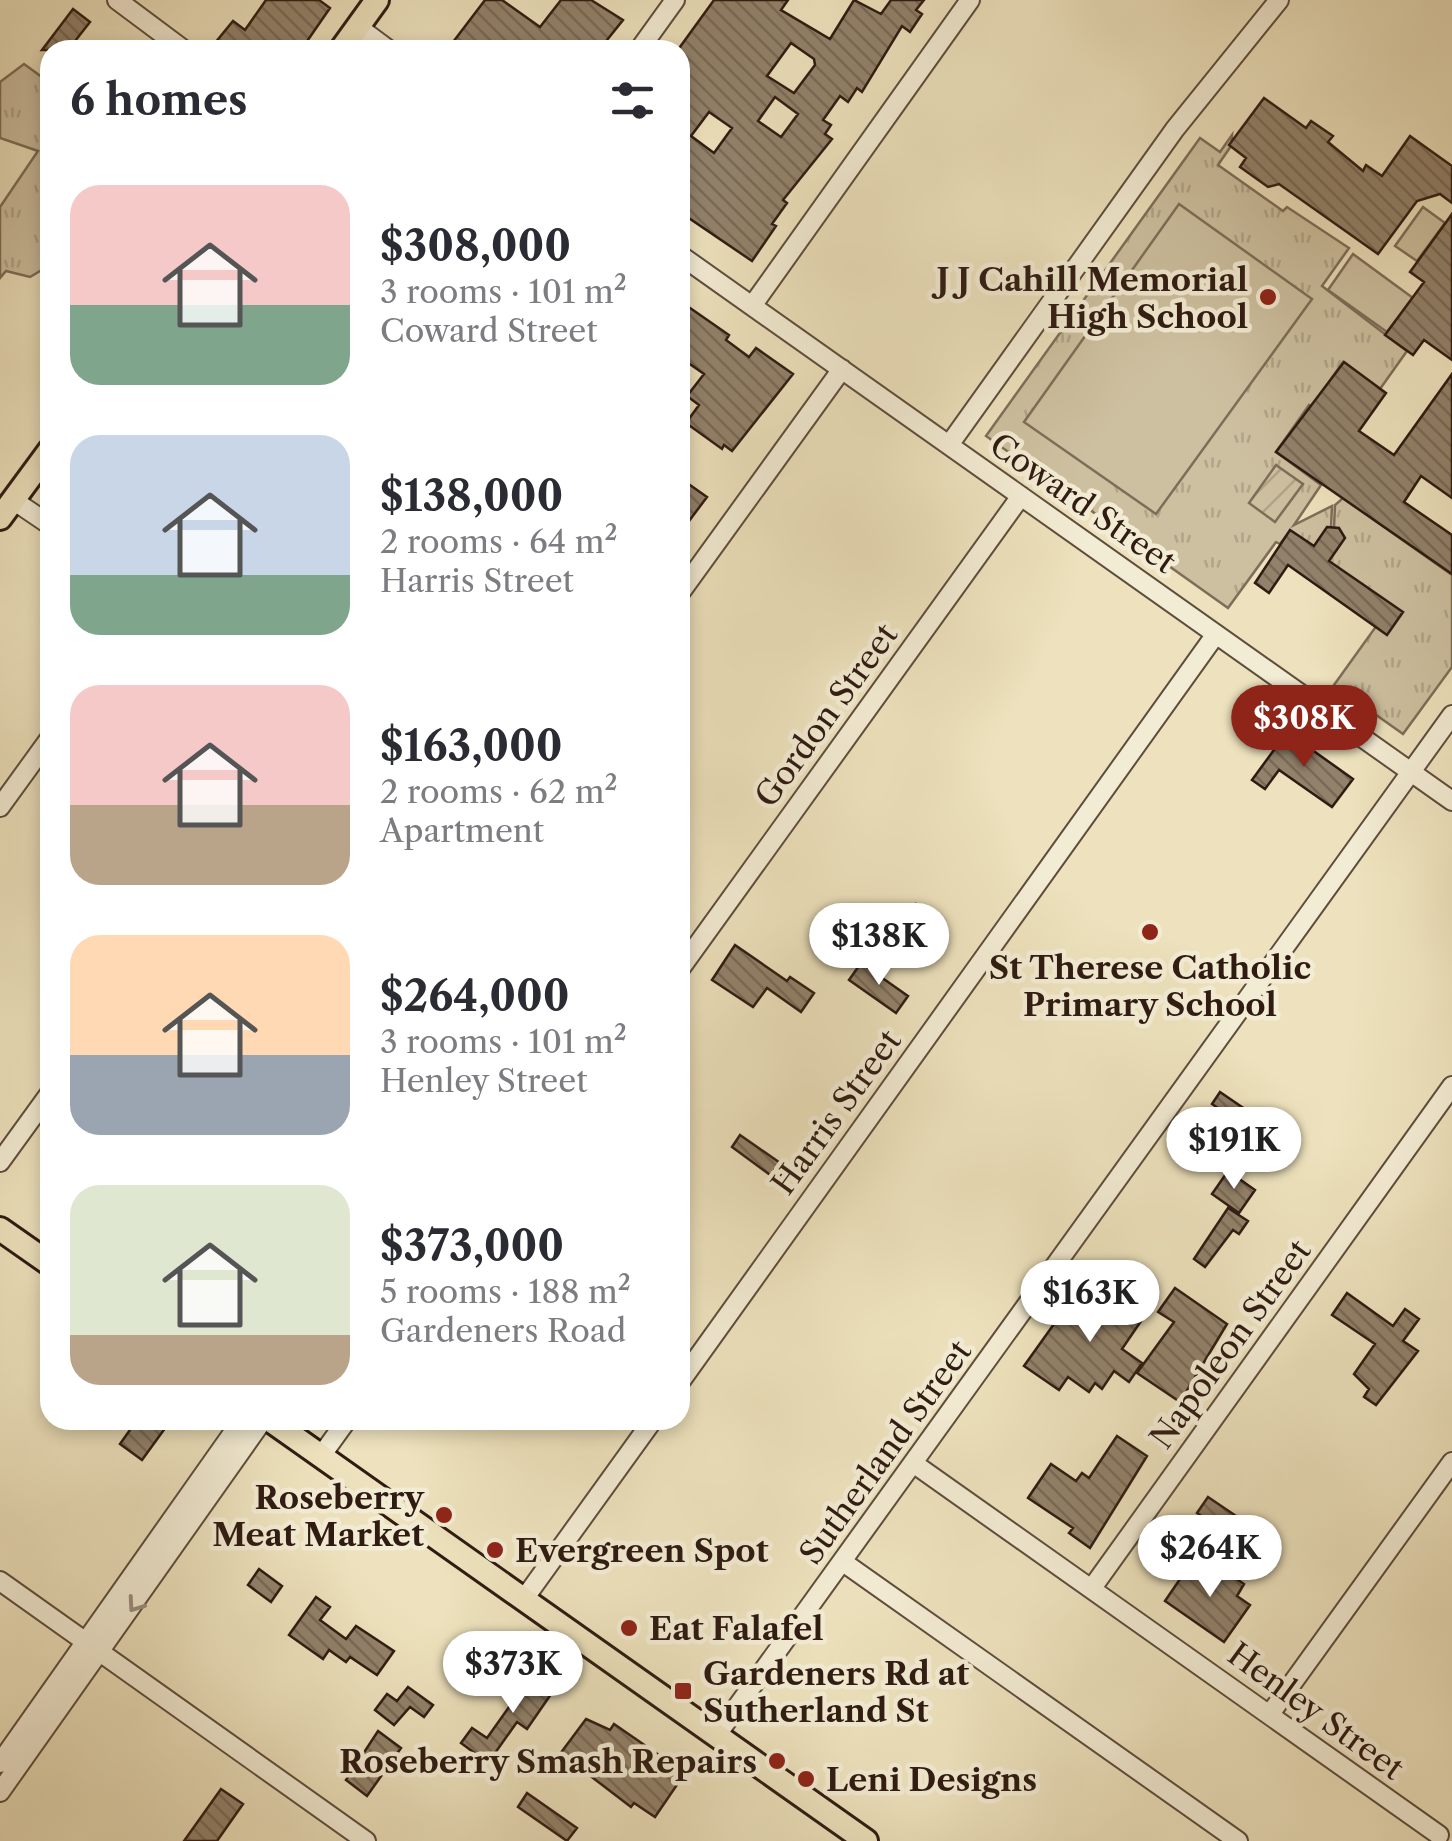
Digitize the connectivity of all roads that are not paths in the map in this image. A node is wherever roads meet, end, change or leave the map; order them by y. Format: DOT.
graph roads {
  1 [pos="117,0"];
  2 [pos="377,0"];
  3 [pos="675,0"];
  4 [pos="970,0"];
  5 [pos="1279,0"];
  6 [pos="358,28"];
  7 [pos="171,40"];
  8 [pos="349,40"];
  9 [pos="375,40"];
  10 [pos="647,40"];
  11 [pos="690,262"];
  12 [pos="752,306"];
  13 [pos="842,369"];
  14 [pos="949,445"];
  15 [pos="40,464"];
  16 [pos="1020,496"];
  17 [pos="7,509"];
  18 [pos="40,522"];
  19 [pos="690,579"];
  20 [pos="1216,634"];
  21 [pos="1452,716"];
  22 [pos="40,752"];
  23 [pos="1411,772"];
  24 [pos="1452,801"];
  25 [pos="0,807"];
  26 [pos="690,955"];
  27 [pos="1452,1086"];
  28 [pos="40,1107"];
  29 [pos="0,1162"];
  30 [pos="0,1229"];
  31 [pos="40,1257"];
  32 [pos="690,1368"];
  33 [pos="237,1430"];
  34 [pos="258,1430"];
  35 [pos="282,1430"];
  36 [pos="340,1430"];
  37 [pos="645,1430"];
  38 [pos="321,1456"];
  39 [pos="1452,1462"];
  40 [pos="913,1463"];
  41 [pos="206,1487"];
  42 [pos="843,1562"];
  43 [pos="0,1580"];
  44 [pos="1092,1588"];
  45 [pos="524,1599"];
  46 [pos="93,1648"];
  47 [pos="1270,1714"];
  48 [pos="716,1736"];
  49 [pos="12,1756"];
  50 [pos="0,1792"];
  51 [pos="1452,1818"];
  52 [pos="1437,1838"];
  53 [pos="366,1841"];
  54 [pos="866,1841"];
  55 [pos="1238,1841"];
  1 -- 7 [label="street"];
  2 -- 6 [label="main road"];
  3 -- 10 [label="street"];
  4 -- 12 [label="street"];
  5 -- 14 [label="street"];
  6 -- 8 [label="main road"];
  6 -- 9 [label="street"];
  11 -- 12 [label="street, Coward Street"];
  12 -- 13 [label="street, Coward Street"];
  13 -- 14 [label="street, Coward Street"];
  13 -- 19 [label="street"];
  14 -- 16 [label="street, Coward Street"];
  15 -- 17 [label="main road"];
  16 -- 20 [label="street, Coward Street"];
  16 -- 26 [label="street, Gordon Street"];
  17 -- 18 [label="street"];
  20 -- 23 [label="street, Coward Street"];
  20 -- 32 [label="street, Harris Street"];
  21 -- 23 [label="street, Sutherland Street"];
  22 -- 25 [label="street"];
  23 -- 24 [label="street, Coward Street"];
  23 -- 40 [label="street, Sutherland Street"];
  27 -- 44 [label="street, Napoleon Street"];
  28 -- 29 [label="street"];
  30 -- 31 [label="main road"];
  33 -- 41 [label="street"];
  34 -- 41 [label="street"];
  35 -- 38 [label="main road"];
  36 -- 38 [label="street"];
  37 -- 45 [label="street"];
  38 -- 45 [label="main road"];
  39 -- 47 [label="street"];
  40 -- 42 [label="street, Sutherland Street"];
  40 -- 44 [label="street, Henley Street"];
  41 -- 46 [label="street"];
  42 -- 48 [label="street, Sutherland Street"];
  42 -- 55 [label="street"];
  43 -- 46 [label="street"];
  44 -- 47 [label="street, Henley Street"];
  45 -- 48 [label="main road"];
  46 -- 49 [label="street"];
  46 -- 53 [label="street"];
  47 -- 52 [label="street, Henley Street"];
  48 -- 54 [label="main road"];
  49 -- 50 [label="street"];
  51 -- 52 [label="street"];
}
